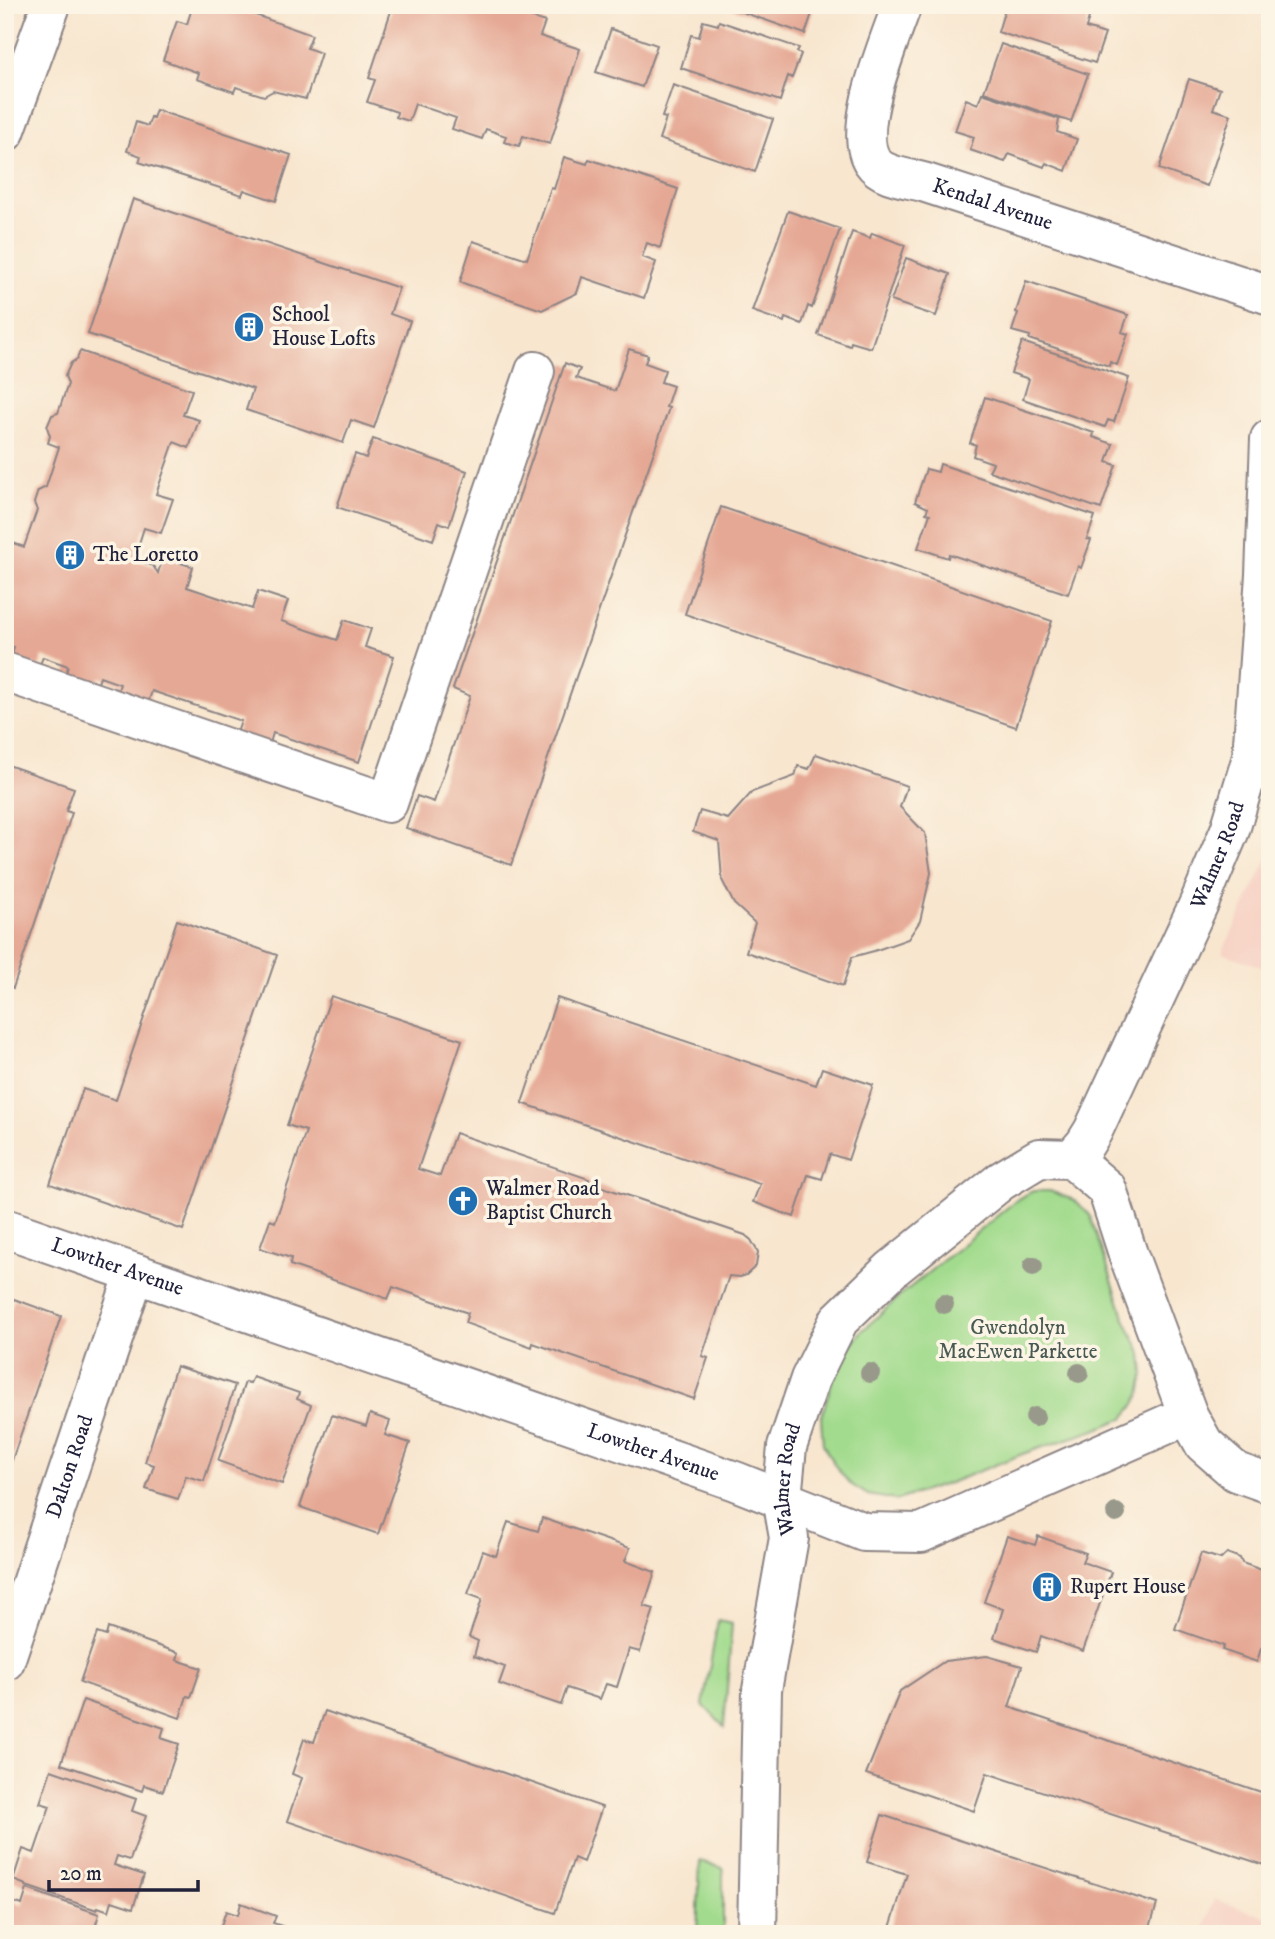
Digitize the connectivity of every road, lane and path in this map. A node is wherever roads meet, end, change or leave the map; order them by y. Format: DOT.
graph roads {
  1 [pos="51,5"];
  2 [pos="902,5"];
  3 [pos="5,132"];
  4 [pos="1270,295"];
  5 [pos="535,371"];
  6 [pos="1270,439"];
  7 [pos="5,672"];
  8 [pos="1072,1159"];
  9 [pos="5,1228"];
  10 [pos="135,1273"];
  11 [pos="1188,1415"];
  12 [pos="1270,1484"];
  13 [pos="782,1498"];
  14 [pos="5,1661"];
  15 [pos="757,1934"];
  1 -- 3 [label="street"];
  2 -- 4 [label="street, Kendal Avenue"];
  5 -- 7 [label="street"];
  6 -- 8 [label="street, Walmer Road"];
  8 -- 11 [label="street"];
  8 -- 13 [label="street, Walmer Road"];
  9 -- 10 [label="street, Lowther Avenue"];
  10 -- 13 [label="street, Lowther Avenue"];
  10 -- 14 [label="street, Dalton Road"];
  11 -- 12 [label="street"];
  11 -- 13 [label="street, Lowther Avenue"];
  13 -- 15 [label="street, Walmer Road"];
}
